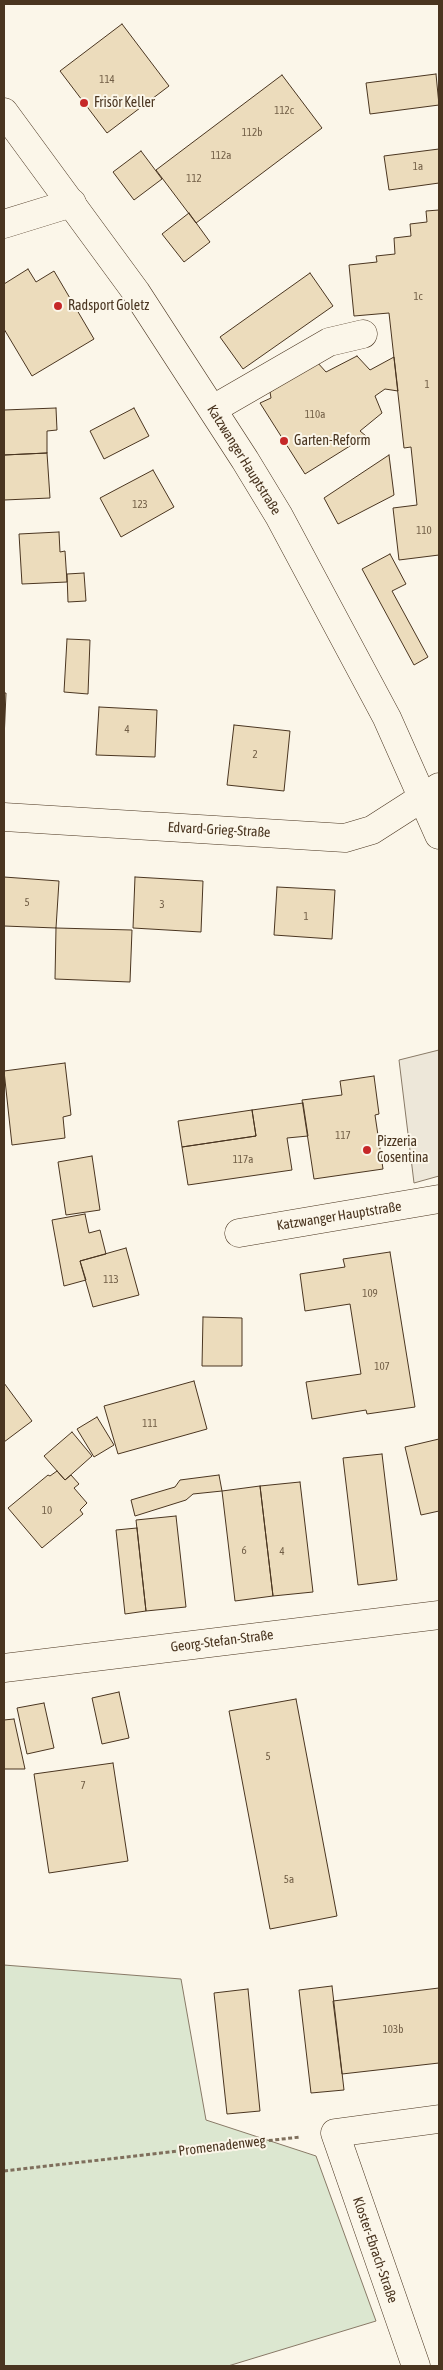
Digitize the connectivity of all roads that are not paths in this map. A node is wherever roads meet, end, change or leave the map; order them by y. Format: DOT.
graph roads {
  1 [pos="4,112"];
  2 [pos="72,203"];
  3 [pos="4,224"];
  4 [pos="363,334"];
  5 [pos="213,409"];
  6 [pos="432,793"];
  7 [pos="4,817"];
  8 [pos="439,836"];
  9 [pos="439,1199"];
  10 [pos="239,1232"];
  11 [pos="439,1615"];
  12 [pos="4,1668"];
  13 [pos="439,2119"];
  14 [pos="416,2366"];
  1 -- 2 [label="street, Katzwanger Hauptstraße"];
  2 -- 3 [label="street"];
  2 -- 5 [label="street, Katzwanger Hauptstraße"];
  4 -- 5 [label="street"];
  5 -- 6 [label="street, Katzwanger Hauptstraße"];
  6 -- 7 [label="street, Edvard-Grieg-Straße"];
  6 -- 8 [label="street, Katzwanger Hauptstraße"];
  9 -- 10 [label="street, Katzwanger Hauptstraße"];
  11 -- 12 [label="street, Georg-Stefan-Straße"];
  13 -- 14 [label="street, Kloster-Ebrach-Straße"];
}
